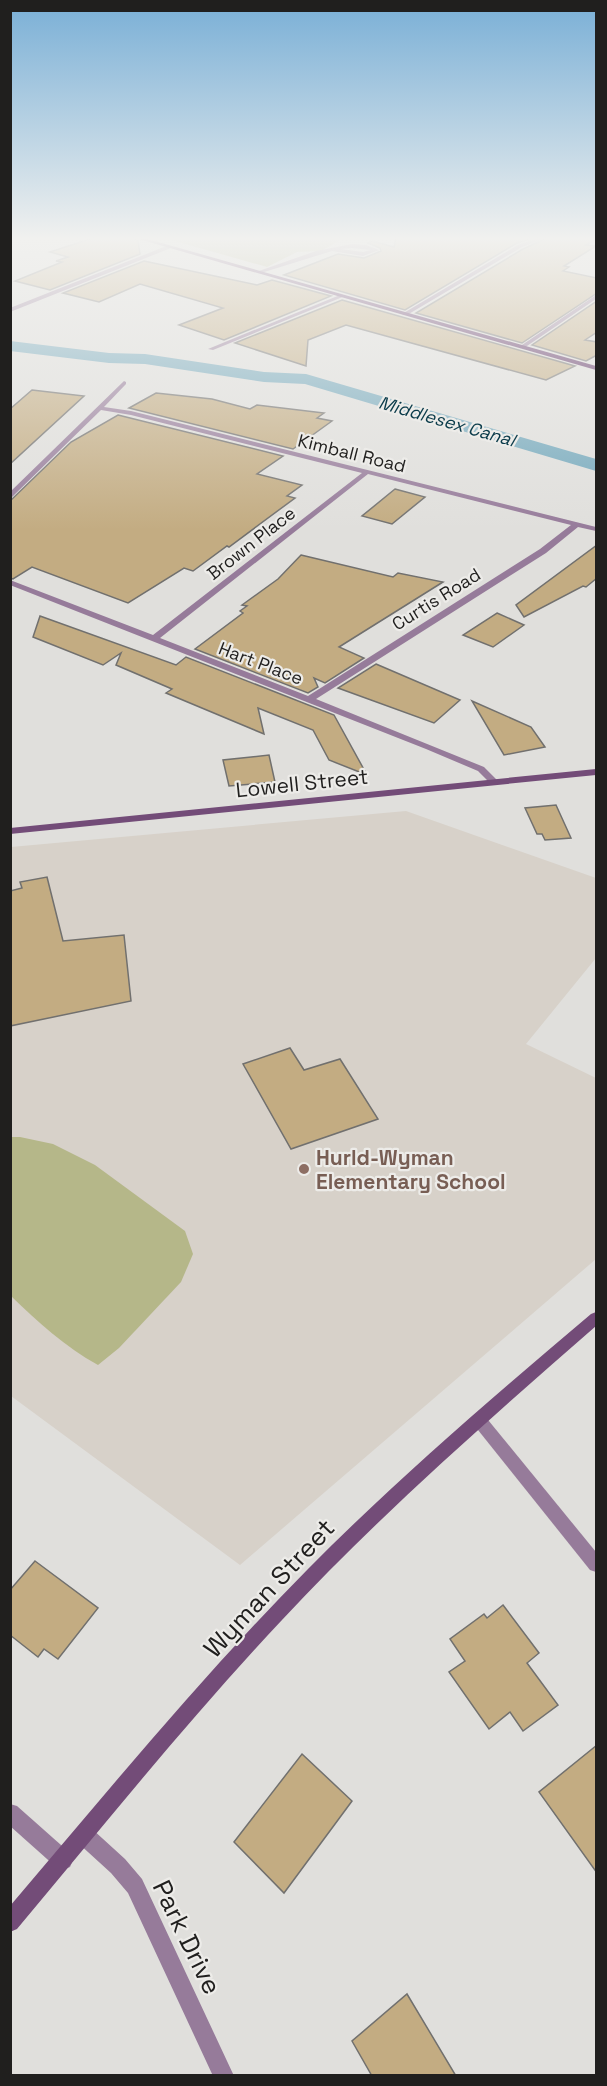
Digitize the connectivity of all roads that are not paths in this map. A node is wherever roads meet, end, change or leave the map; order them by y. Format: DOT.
graph roads {
  1 [pos="245,335"];
  2 [pos="481,335"];
  3 [pos="539,335"];
  4 [pos="522,347"];
  5 [pos="211,349"];
  6 [pos="597,368"];
  7 [pos="124,383"];
  8 [pos="100,408"];
  9 [pos="367,472"];
  10 [pos="10,497"];
  11 [pos="578,523"];
  12 [pos="597,529"];
  13 [pos="10,582"];
  14 [pos="154,639"];
  15 [pos="310,699"];
  16 [pos="597,772"];
  17 [pos="495,783"];
  18 [pos="10,831"];
  19 [pos="597,1318"];
  20 [pos="479,1420"];
  21 [pos="597,1564"];
  22 [pos="10,1813"];
  23 [pos="84,1835"];
  24 [pos="63,1860"];
  25 [pos="10,1922"];
  26 [pos="224,2076"];
  1 -- 5 [label="street"];
  2 -- 4 [label="main road"];
  3 -- 4 [label="street"];
  4 -- 6 [label="main road"];
  7 -- 8 [label="street"];
  8 -- 9 [label="street, Kimball Road"];
  8 -- 10 [label="street"];
  9 -- 11 [label="street, Kimball Road"];
  9 -- 14 [label="street, Brown Place"];
  11 -- 12 [label="street, Kimball Road"];
  11 -- 15 [label="street, Curtis Road"];
  13 -- 14 [label="street, Hart Place"];
  14 -- 15 [label="street, Hart Place"];
  15 -- 17 [label="street, Hart Place"];
  16 -- 17 [label="street, Lowell Street"];
  17 -- 18 [label="street, Lowell Street"];
  19 -- 20 [label="street, Wyman Street"];
  20 -- 21 [label="street"];
  20 -- 23 [label="street, Wyman Street"];
  22 -- 24 [label="street"];
  23 -- 24 [label="street, Wyman Street"];
  23 -- 26 [label="street, Park Drive"];
  24 -- 25 [label="street, Wyman Street"];
}
